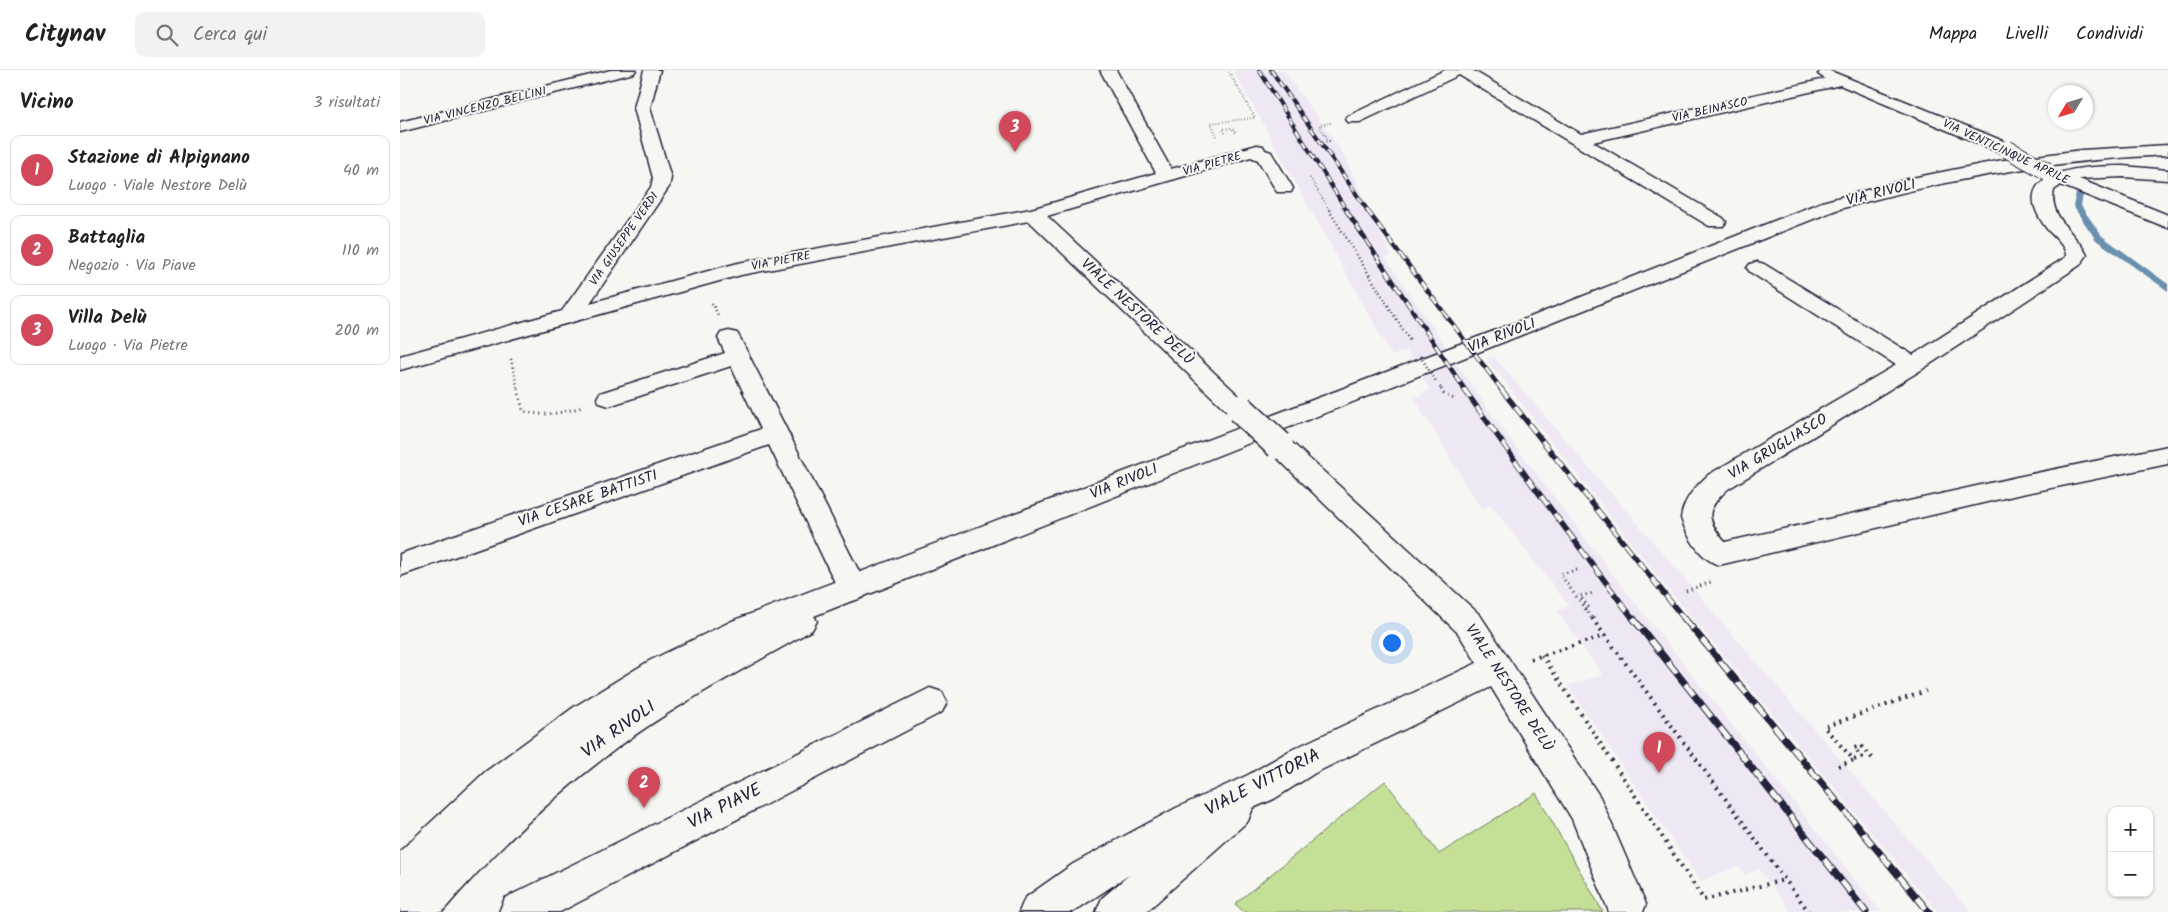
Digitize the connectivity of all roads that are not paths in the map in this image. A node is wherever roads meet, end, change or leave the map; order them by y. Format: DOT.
graph roads {
  1 [pos="629,70"];
  2 [pos="652,70"];
  3 [pos="1108,70"];
  4 [pos="1457,70"];
  5 [pos="1461,70"];
  6 [pos="1817,70"];
  7 [pos="584,75"];
  8 [pos="1842,80"];
  9 [pos="1354,120"];
  10 [pos="400,127"];
  11 [pos="1578,140"];
  12 [pos="2168,150"];
  13 [pos="2054,175"];
  14 [pos="2168,175"];
  15 [pos="1167,177"];
  16 [pos="1284,188"];
  17 [pos="1034,214"];
  18 [pos="1716,222"];
  19 [pos="2168,222"];
  20 [pos="1757,268"];
  21 [pos="570,316"];
  22 [pos="400,363"];
  23 [pos="1913,365"];
  24 [pos="609,398"];
  25 [pos="776,432"];
  26 [pos="2168,455"];
  27 [pos="400,565"];
  28 [pos="853,589"];
  29 [pos="1497,669"];
  30 [pos="930,702"];
  31 [pos="1261,787"];
  32 [pos="400,880"];
  33 [pos="1626,904"];
  34 [pos="416,912"];
  35 [pos="519,912"];
  36 [pos="1039,912"];
  37 [pos="1116,912"];
  1 -- 7 [label="street, VIA VINCENZO BELLINI"];
  2 -- 21 [label="street, VIA GIUSEPPE VERDI"];
  3 -- 15 [label="street, VIA PIETRE"];
  4 -- 9 [label="street"];
  5 -- 11 [label="street"];
  6 -- 8 [label="street, VIA VENTICINQUE APRILE"];
  7 -- 10 [label="street, VIA VINCENZO BELLINI"];
  8 -- 11 [label="street, VIA BEINASCO"];
  8 -- 13 [label="street, VIA VENTICINQUE APRILE, bridge"];
  11 -- 18 [label="street"];
  12 -- 28 [label="street, VIA RIVOLI"];
  13 -- 14 [label="street"];
  13 -- 19 [label="street, VIA VENTICINQUE APRILE"];
  13 -- 23 [label="street, VIA GRUGLIASCO"];
  15 -- 16 [label="street, VIA PIETRE"];
  15 -- 17 [label="street, VIA PIETRE"];
  17 -- 21 [label="street, VIA PIETRE"];
  17 -- 29 [label="street, VIALE NESTORE DELÙ, bridge"];
  20 -- 23 [label="street"];
  21 -- 22 [label="street, VIA PIETRE"];
  23 -- 26 [label="street, VIA GRUGLIASCO"];
  24 -- 25 [label="street"];
  25 -- 27 [label="street, VIA CESARE BATTISTI"];
  25 -- 28 [label="street"];
  28 -- 32 [label="street, VIA RIVOLI"];
  28 -- 34 [label="street, VIA RIVOLI"];
  29 -- 31 [label="street, VIALE VITTORIA"];
  29 -- 33 [label="street, VIALE NESTORE DELÙ"];
  30 -- 35 [label="street, VIA PIAVE"];
  31 -- 36 [label="street, VIALE VITTORIA"];
  31 -- 37 [label="street"];
}
